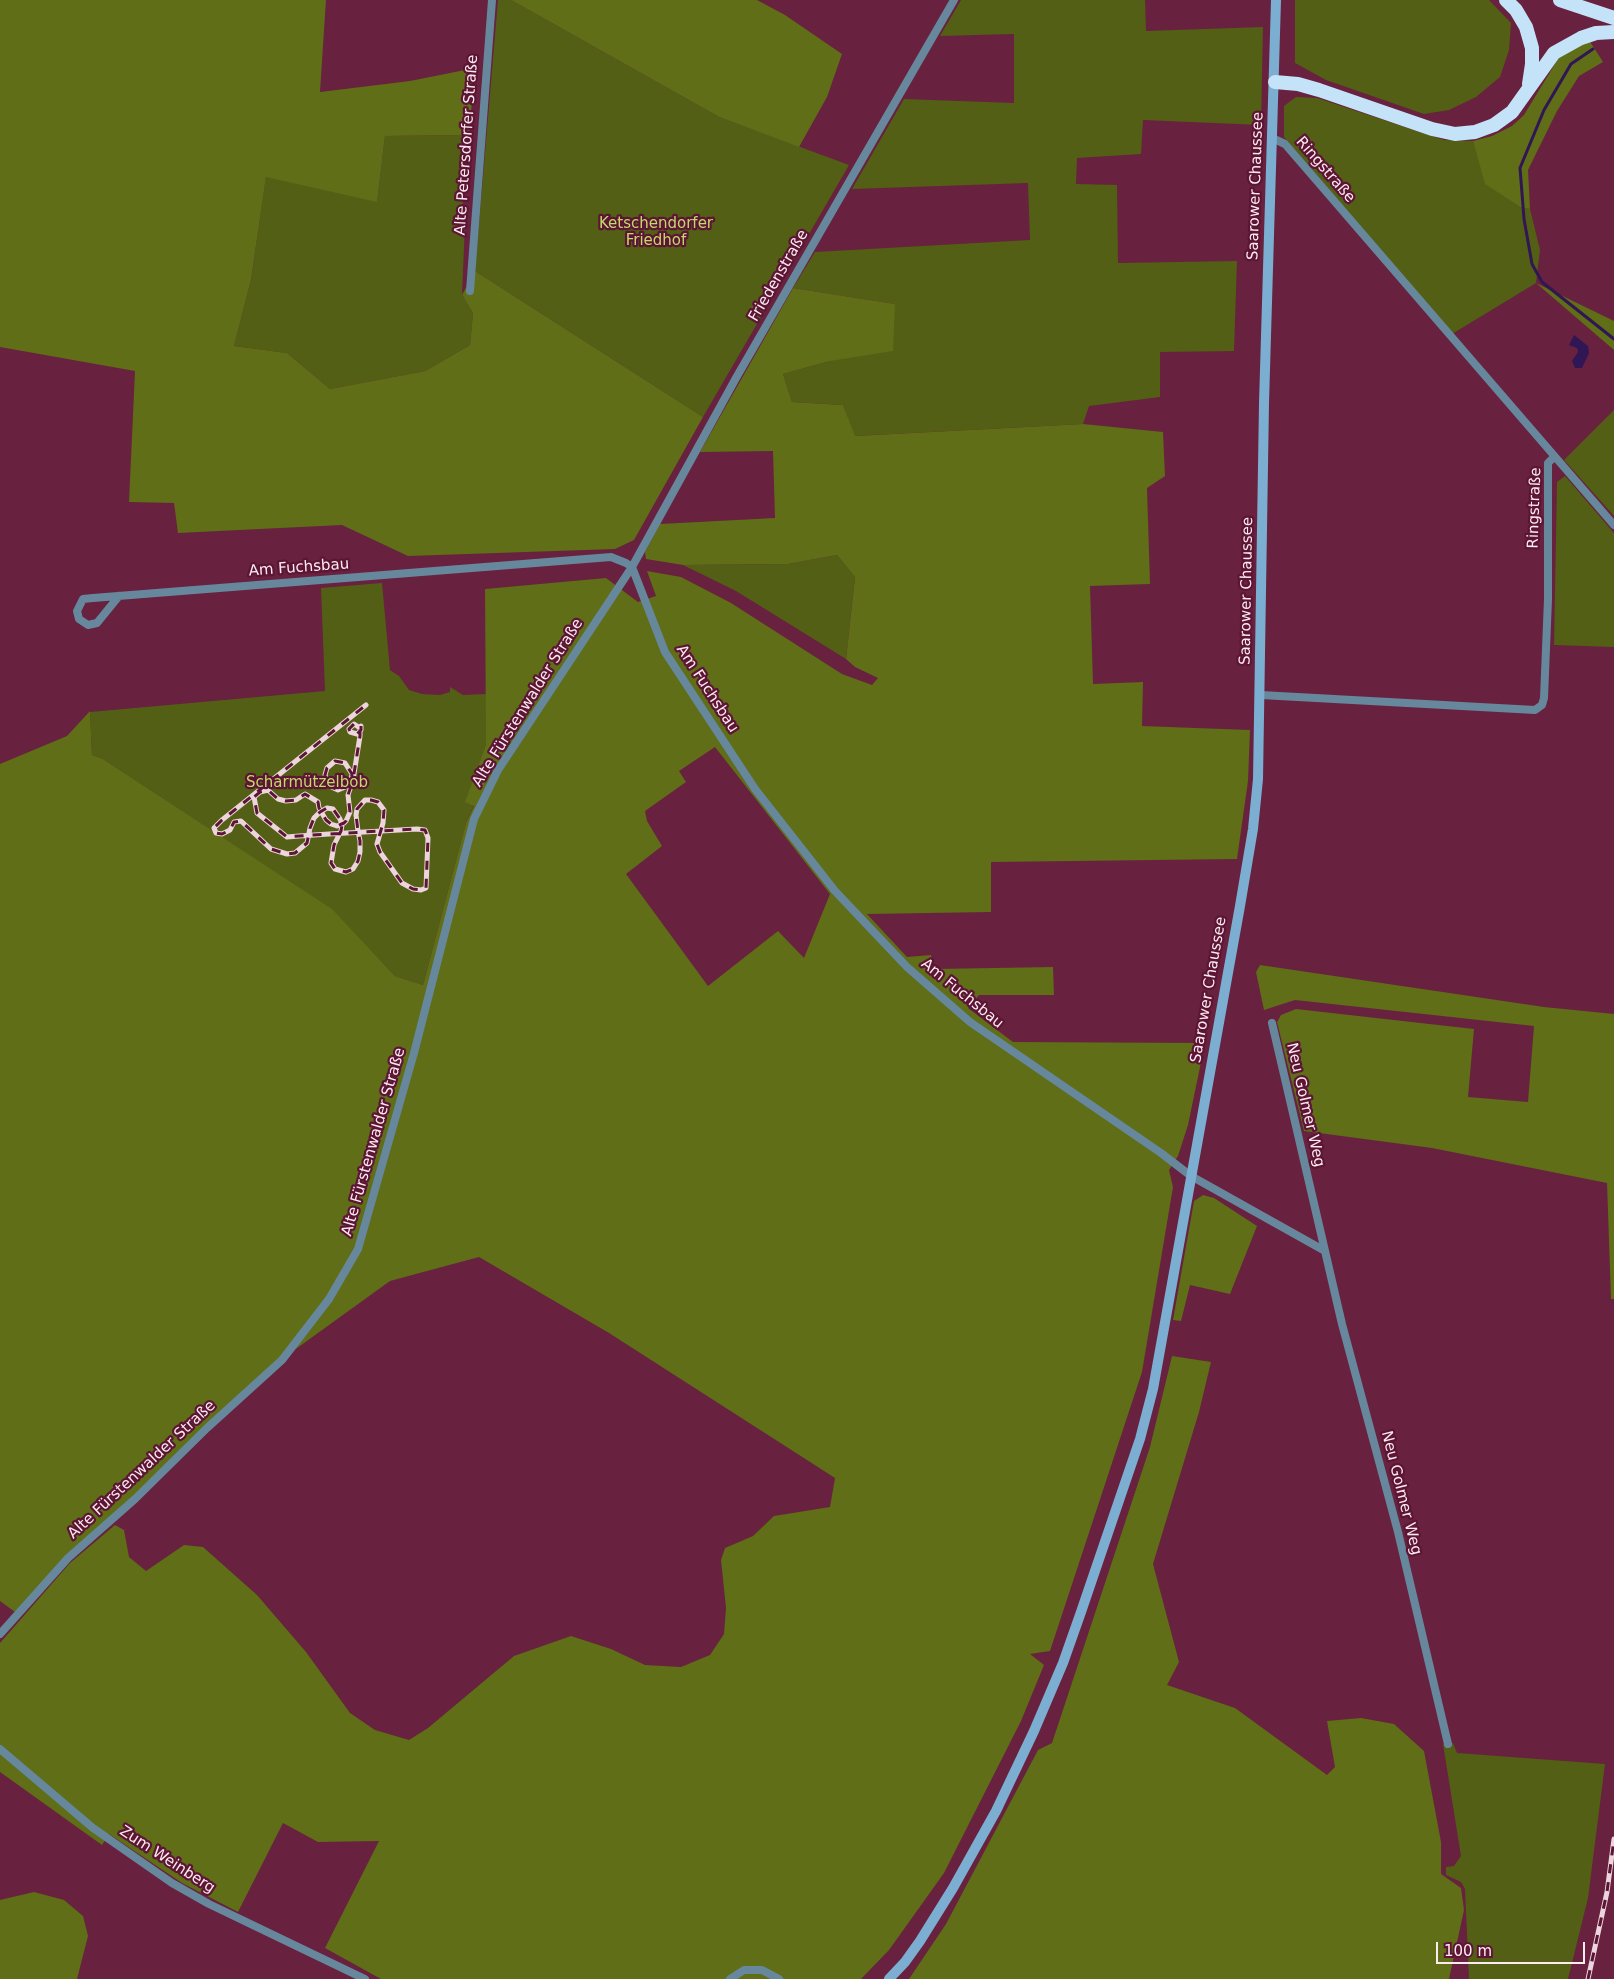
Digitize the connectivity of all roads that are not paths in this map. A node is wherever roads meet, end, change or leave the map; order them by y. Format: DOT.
graph roads {
  1 [pos="492,0"];
  2 [pos="954,0"];
  3 [pos="1276,0"];
  4 [pos="1506,0"];
  5 [pos="1560,0"];
  6 [pos="1614,18"];
  7 [pos="1614,32"];
  8 [pos="1275,82"];
  9 [pos="1528,87"];
  10 [pos="1272,138"];
  11 [pos="470,292"];
  12 [pos="1554,457"];
  13 [pos="1614,525"];
  14 [pos="632,567"];
  15 [pos="119,596"];
  16 [pos="1261,695"];
  17 [pos="1272,1023"];
  18 [pos="1191,1176"];
  19 [pos="1325,1251"];
  20 [pos="0,1634"];
  21 [pos="1448,1744"];
  22 [pos="0,1749"];
  23 [pos="365,1979"];
  24 [pos="730,1979"];
  25 [pos="779,1979"];
  26 [pos="889,1979"];
  1 -- 11 [label="street, Alte Petersdorfer Straße"];
  2 -- 14 [label="street, Friedenstraße"];
  3 -- 8 [label="main road, Saarower Chaussee"];
  4 -- 9 [label="highway"];
  5 -- 6 [label="highway"];
  7 -- 9 [label="highway"];
  8 -- 9 [label="highway"];
  8 -- 10 [label="main road, Saarower Chaussee"];
  10 -- 12 [label="street, Ringstraße"];
  10 -- 16 [label="main road, Saarower Chaussee"];
  12 -- 13 [label="street"];
  12 -- 16 [label="street, Ringstraße"];
  14 -- 15 [label="street, Am Fuchsbau"];
  14 -- 18 [label="street, Am Fuchsbau"];
  14 -- 20 [label="street, Alte Fürstenwalder Straße"];
  15 -- 15 [label="street, Am Fuchsbau"];
  16 -- 18 [label="main road, Saarower Chaussee"];
  17 -- 19 [label="street, Neu Golmer Weg"];
  18 -- 19 [label="street"];
  18 -- 26 [label="main road, Saarower Chaussee"];
  19 -- 21 [label="street, Neu Golmer Weg"];
  22 -- 23 [label="street, Zum Weinberg"];
  24 -- 25 [label="street"];
}
